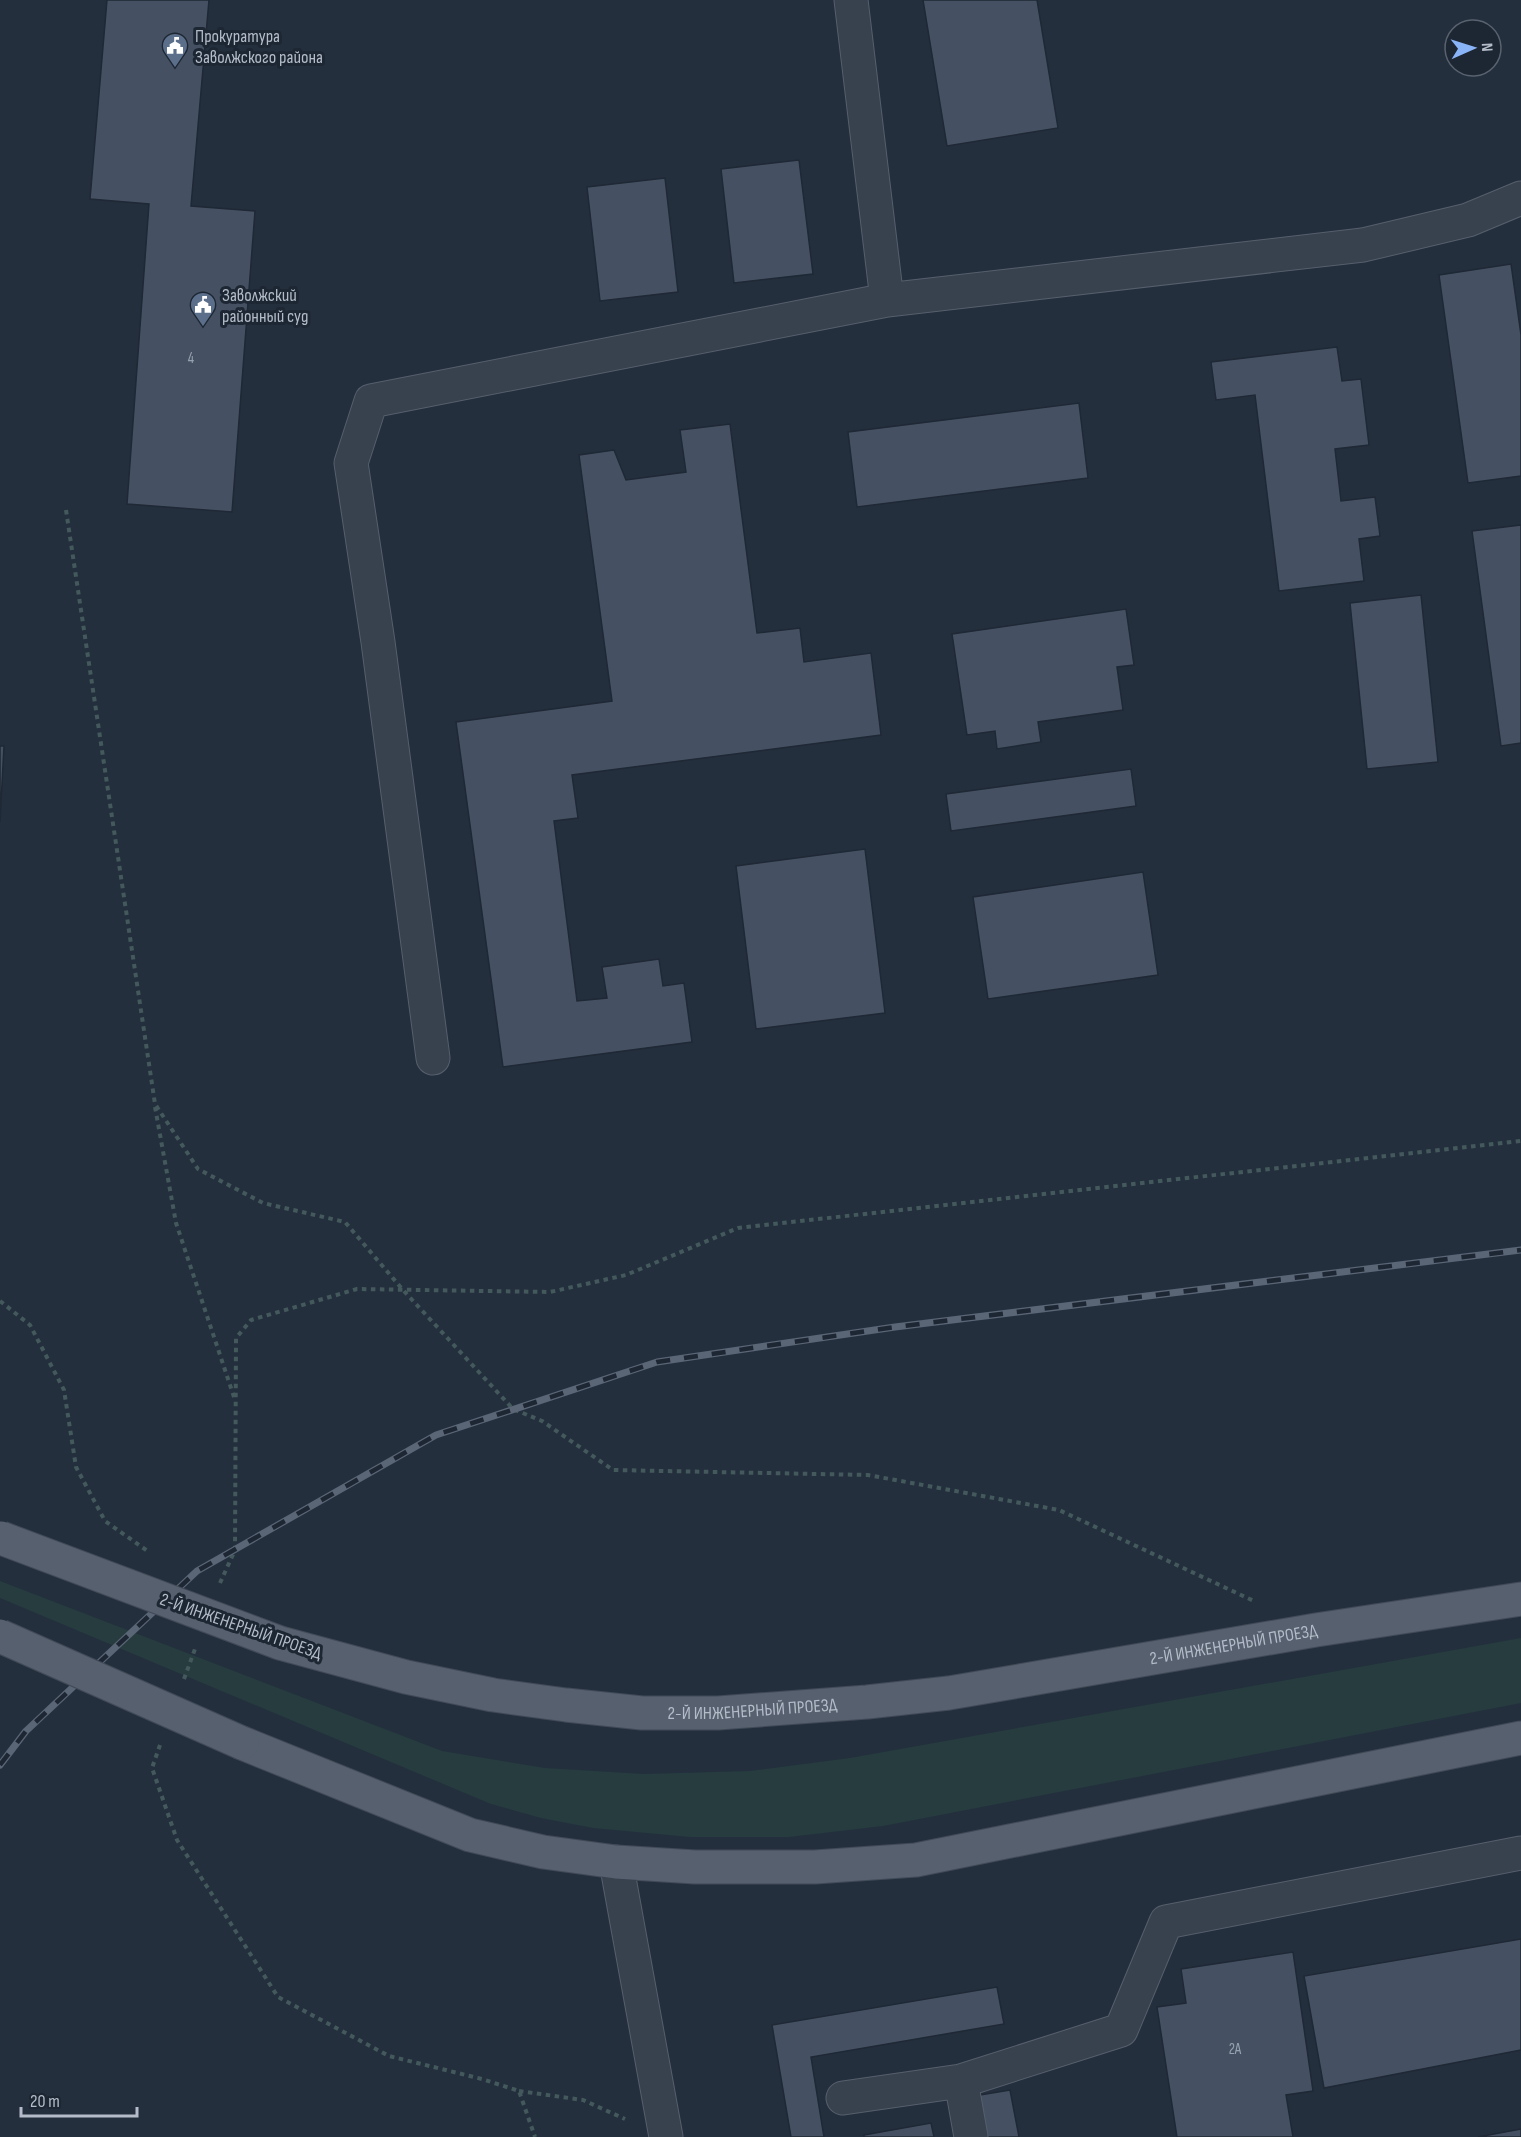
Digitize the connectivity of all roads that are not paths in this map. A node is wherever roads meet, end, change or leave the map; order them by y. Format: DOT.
graph roads {
  1 [pos="851,0"];
  2 [pos="1521,198"];
  3 [pos="887,300"];
  4 [pos="433,1059"];
  5 [pos="1,1538"];
  6 [pos="1521,1599"];
  7 [pos="0,1636"];
  8 [pos="1521,1738"];
  9 [pos="1521,1853"];
  10 [pos="616,1862"];
  11 [pos="961,2081"];
  12 [pos="843,2098"];
  13 [pos="666,2137"];
  14 [pos="971,2137"];
  1 -- 3 [label="street"];
  2 -- 3 [label="street"];
  3 -- 4 [label="street"];
  5 -- 6 [label="main road, 2-Й ИНЖЕНЕРНЫЙ ПРОЕЗД, bridge"];
  7 -- 10 [label="main road, bridge"];
  8 -- 10 [label="main road"];
  9 -- 11 [label="street"];
  10 -- 13 [label="street"];
  11 -- 12 [label="street"];
  11 -- 14 [label="street"];
}
